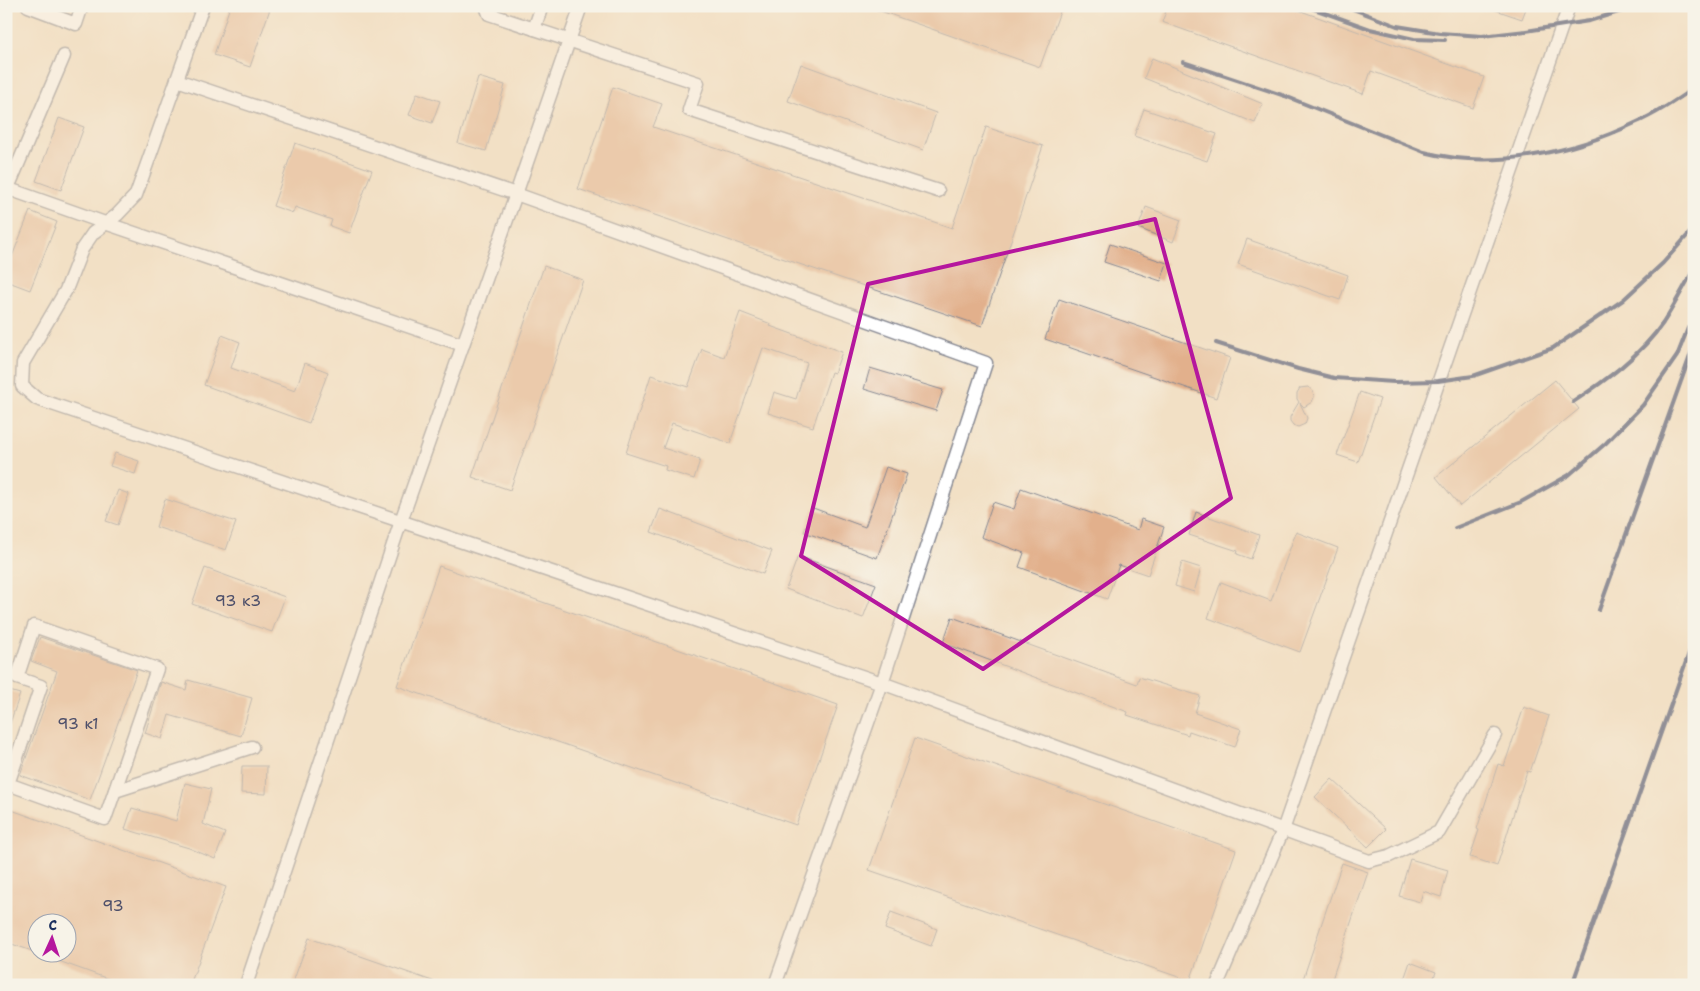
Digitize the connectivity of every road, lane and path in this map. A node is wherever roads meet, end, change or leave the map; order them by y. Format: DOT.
graph roads {
  1 [pos="28,6"];
  2 [pos="82,6"];
  3 [pos="203,6"];
  4 [pos="486,6"];
  5 [pos="542,6"];
  6 [pos="581,6"];
  7 [pos="1569,6"];
  8 [pos="534,30"];
  9 [pos="569,41"];
  10 [pos="64,56"];
  11 [pos="177,80"];
  12 [pos="7,188"];
  13 [pos="938,191"];
  14 [pos="516,194"];
  15 [pos="105,223"];
  16 [pos="463,345"];
  17 [pos="401,521"];
  18 [pos="882,683"];
  19 [pos="1495,734"];
  20 [pos="252,748"];
  21 [pos="10,766"];
  22 [pos="115,791"];
  23 [pos="1283,830"];
  24 [pos="246,985"];
  25 [pos="775,985"];
  26 [pos="1217,985"];
  1 -- 2 [label="lane"];
  3 -- 11 [label="lane"];
  4 -- 8 [label="lane"];
  5 -- 8 [label="lane"];
  6 -- 9 [label="lane"];
  7 -- 23 [label="lane"];
  8 -- 9 [label="lane"];
  9 -- 13 [label="lane"];
  9 -- 14 [label="lane"];
  10 -- 12 [label="lane"];
  11 -- 14 [label="lane"];
  11 -- 15 [label="lane"];
  12 -- 15 [label="lane"];
  14 -- 16 [label="lane"];
  14 -- 18 [label="lane"];
  15 -- 16 [label="lane"];
  15 -- 17 [label="lane"];
  16 -- 17 [label="lane"];
  17 -- 18 [label="lane"];
  17 -- 24 [label="lane"];
  18 -- 23 [label="lane"];
  18 -- 25 [label="lane"];
  19 -- 23 [label="lane"];
  20 -- 22 [label="lane"];
  21 -- 22 [label="lane"];
  21 -- 22 [label="lane"];
  23 -- 26 [label="lane"];
}
